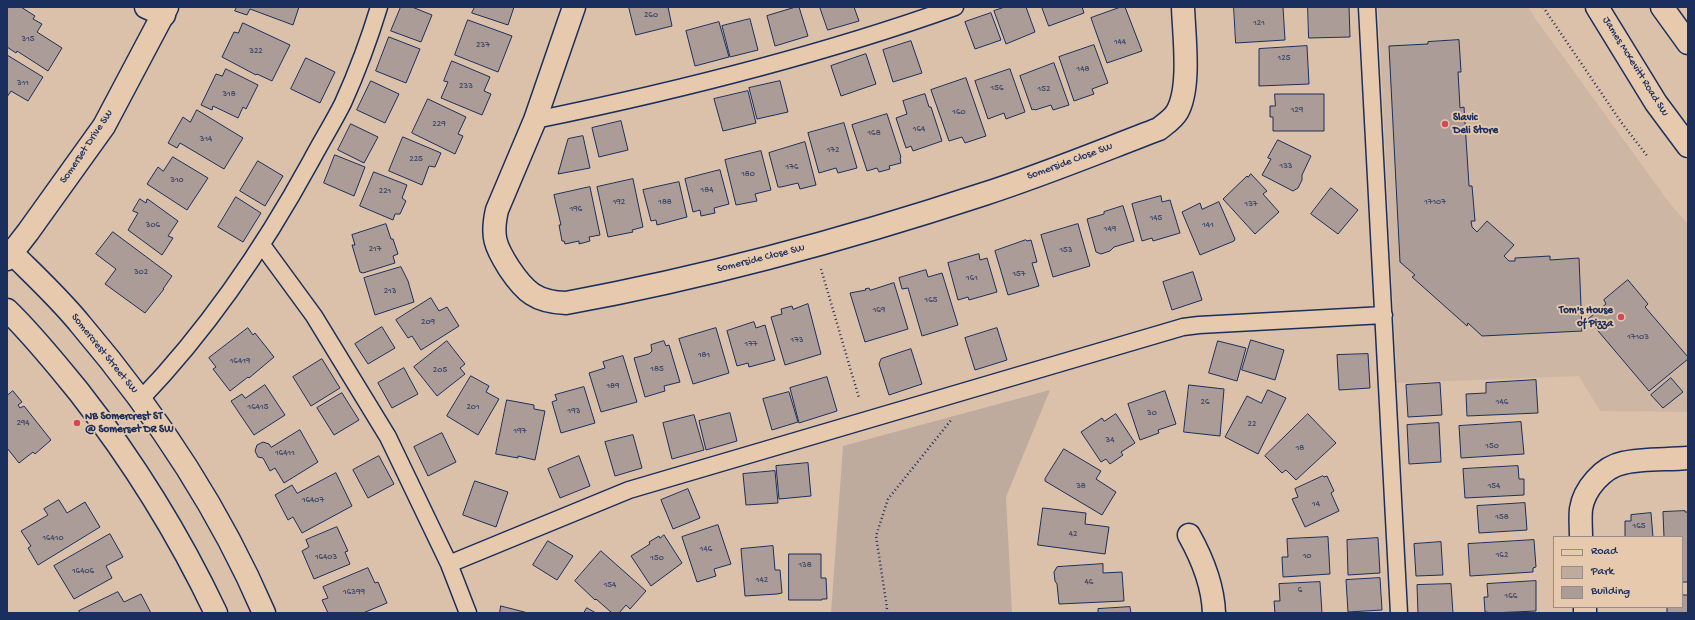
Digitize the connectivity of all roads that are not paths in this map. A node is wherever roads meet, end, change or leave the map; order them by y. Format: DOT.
graph roads {
  1 [pos="379,7"];
  2 [pos="574,7"];
  3 [pos="955,7"];
  4 [pos="1183,7"];
  5 [pos="1367,7"];
  6 [pos="1597,7"];
  7 [pos="1662,7"];
  8 [pos="159,10"];
  9 [pos="1688,43"];
  10 [pos="535,120"];
  11 [pos="1688,146"];
  12 [pos="262,245"];
  13 [pos="9,256"];
  14 [pos="7,310"];
  15 [pos="1384,315"];
  16 [pos="141,399"];
  17 [pos="1688,458"];
  18 [pos="1189,536"];
  19 [pos="1582,536"];
  20 [pos="449,564"];
  21 [pos="216,613"];
  22 [pos="264,613"];
  23 [pos="468,613"];
  24 [pos="1214,613"];
  25 [pos="1399,613"];
  1 -- 12 [label="lane"];
  2 -- 10 [label="street, Somerside Close SW"];
  3 -- 10 [label="lane"];
  4 -- 10 [label="street, Somerside Close SW"];
  5 -- 15 [label="lane"];
  6 -- 11 [label="street, James McKevitt Road SW"];
  7 -- 9 [label="street"];
  8 -- 13 [label="street, Somerset Drive SW"];
  12 -- 16 [label="lane"];
  12 -- 20 [label="lane"];
  13 -- 16 [label="street, Somercrest Street SW"];
  14 -- 21 [label="street"];
  15 -- 20 [label="lane"];
  15 -- 25 [label="lane"];
  16 -- 22 [label="street, Somercrest Street SW"];
  17 -- 19 [label="street"];
  18 -- 24 [label="street"];
  20 -- 23 [label="lane"];
}
